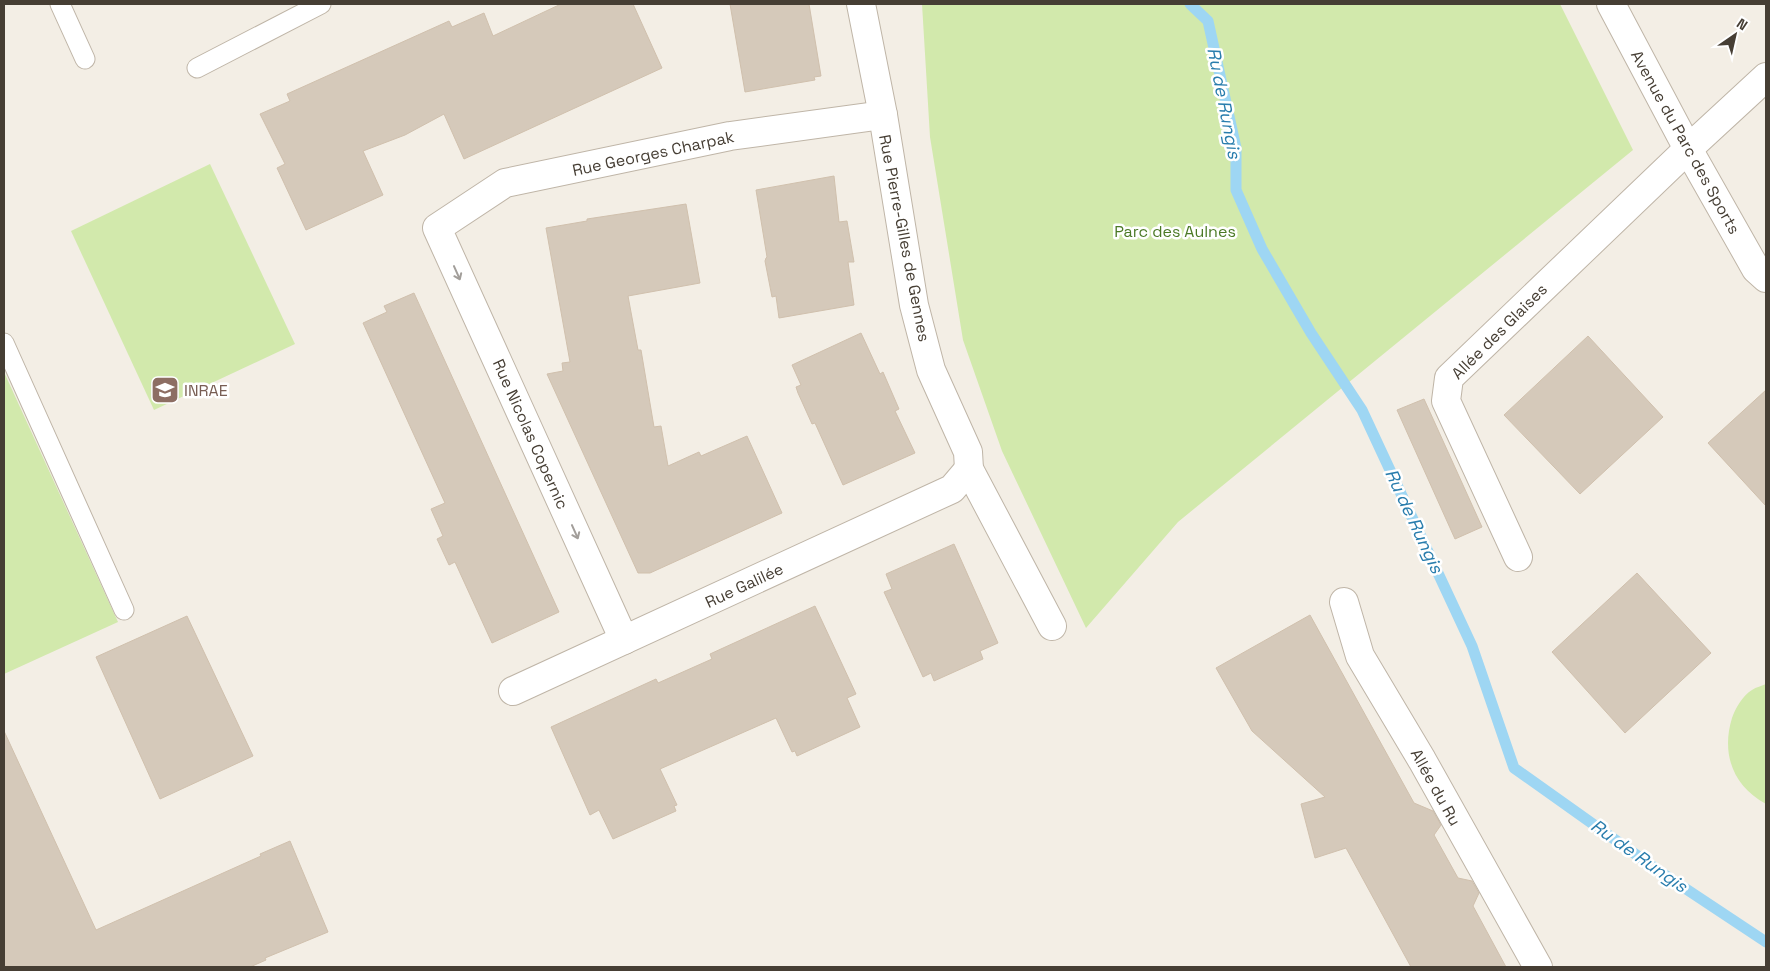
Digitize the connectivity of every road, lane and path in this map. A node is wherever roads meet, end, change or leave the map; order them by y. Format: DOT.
graph roads {
  1 [pos="60,4"];
  2 [pos="321,4"];
  3 [pos="861,4"];
  4 [pos="1611,4"];
  5 [pos="85,59"];
  6 [pos="197,68"];
  7 [pos="1766,77"];
  8 [pos="883,115"];
  9 [pos="1688,149"];
  10 [pos="437,228"];
  11 [pos="1766,278"];
  12 [pos="4,343"];
  13 [pos="969,469"];
  14 [pos="1518,557"];
  15 [pos="1344,602"];
  16 [pos="124,610"];
  17 [pos="1052,626"];
  18 [pos="624,640"];
  19 [pos="513,691"];
  20 [pos="1538,967"];
  1 -- 5 [label="lane"];
  2 -- 6 [label="lane"];
  3 -- 8 [label="street, Rue Pierre-Gilles de Gennes"];
  4 -- 9 [label="street, Avenue du Parc des Sports"];
  7 -- 9 [label="street, Allée des Glaises"];
  8 -- 10 [label="street, Rue Georges Charpak"];
  8 -- 13 [label="street, Rue Pierre-Gilles de Gennes"];
  9 -- 11 [label="street, Avenue du Parc des Sports"];
  9 -- 14 [label="street, Allée des Glaises"];
  10 -- 18 [label="street, Rue Nicolas Copernic, one-way"];
  12 -- 16 [label="lane"];
  13 -- 17 [label="street, Rue Pierre-Gilles de Gennes"];
  13 -- 18 [label="street, Rue Galilée"];
  15 -- 20 [label="street, Allée du Ru"];
  18 -- 19 [label="street, Rue Galilée"];
}
